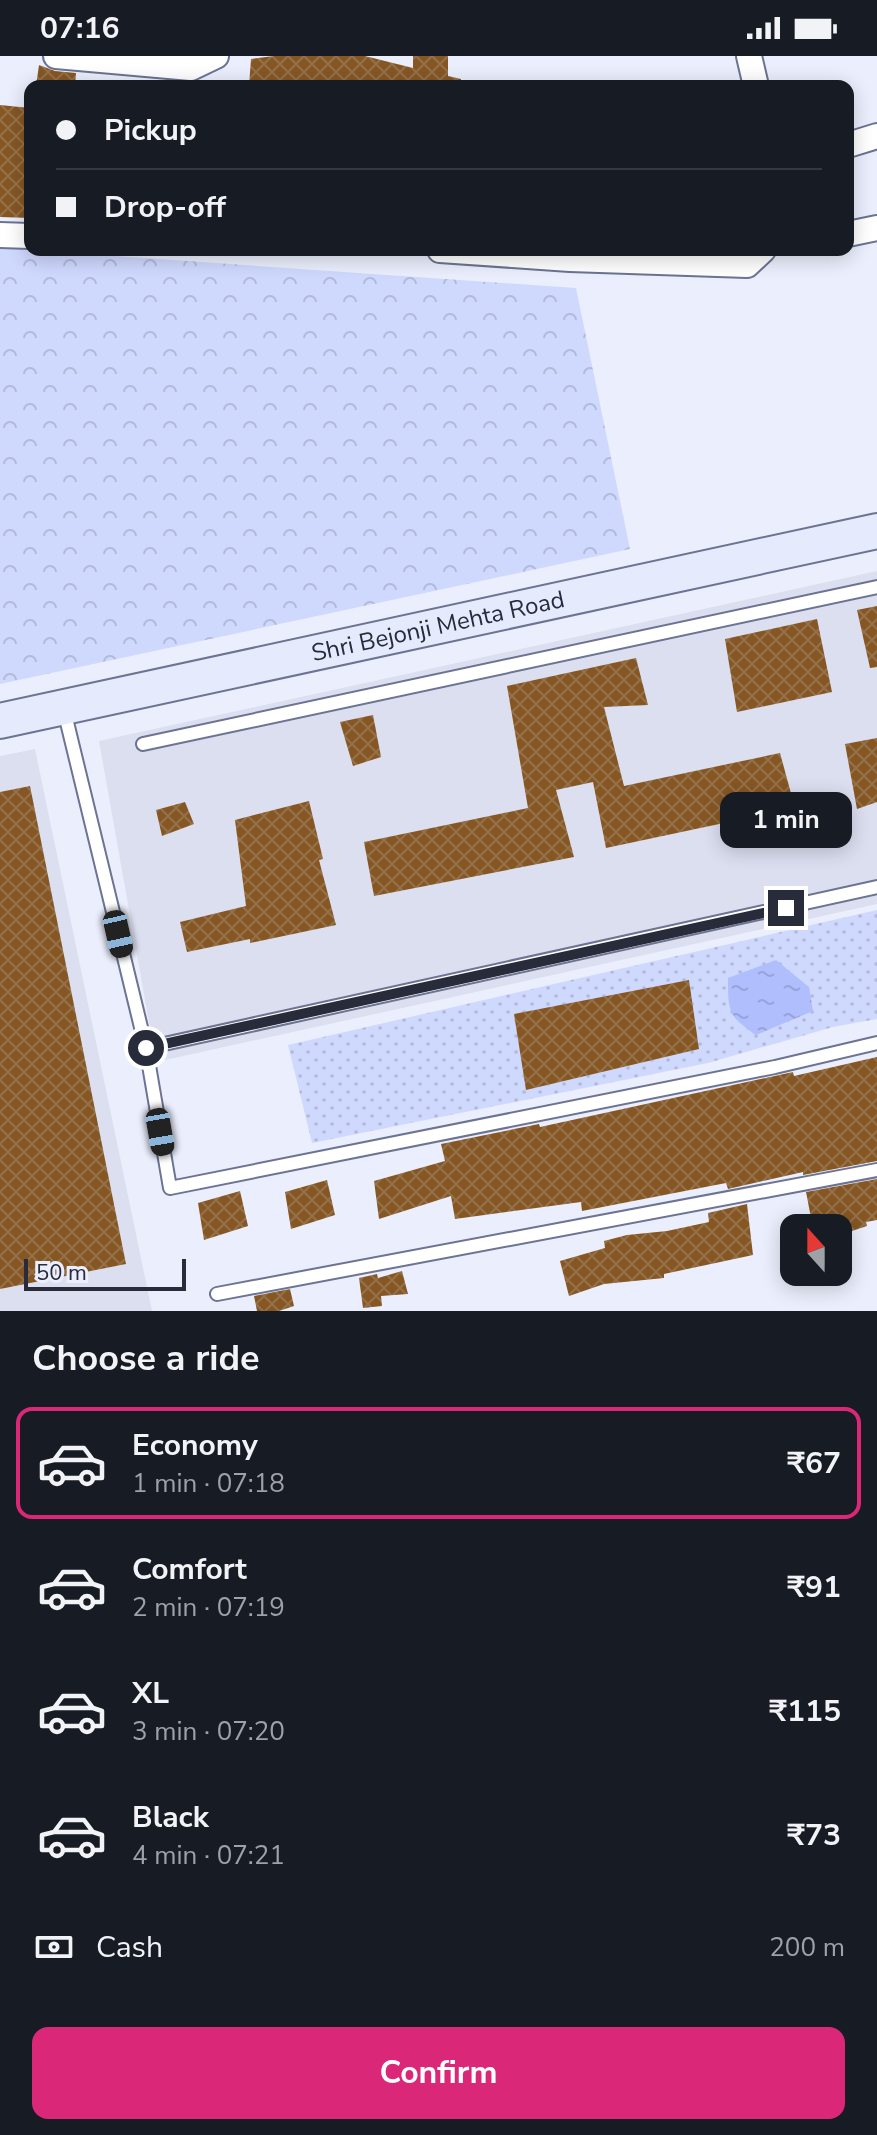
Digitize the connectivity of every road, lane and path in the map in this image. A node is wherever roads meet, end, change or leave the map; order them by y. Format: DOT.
graph roads {
  1 [pos="56,56"];
  2 [pos="216,56"];
  3 [pos="749,56"];
  4 [pos="189,70"];
  5 [pos="755,80"];
  6 [pos="877,136"];
  7 [pos="854,143"];
  8 [pos="877,228"];
  9 [pos="854,233"];
  10 [pos="0,235"];
  11 [pos="24,236"];
  12 [pos="527,256"];
  13 [pos="759,256"];
  14 [pos="877,531"];
  15 [pos="877,587"];
  16 [pos="63,707"];
  17 [pos="0,721"];
  18 [pos="143,744"];
  19 [pos="877,887"];
  20 [pos="877,1043"];
  21 [pos="146,1048"];
  22 [pos="877,1170"];
  23 [pos="217,1294"];
  1 -- 4 [label="street"];
  2 -- 4 [label="street"];
  3 -- 5 [label="street"];
  6 -- 7 [label="street"];
  8 -- 9 [label="street"];
  10 -- 11 [label="street"];
  12 -- 13 [label="street"];
  14 -- 16 [label="main road, Shri Bejonji Mehta Road"];
  15 -- 18 [label="lane"];
  16 -- 17 [label="main road, Shri Bejonji Mehta Road"];
  16 -- 21 [label="lane"];
  19 -- 21 [label="lane"];
  20 -- 21 [label="lane"];
  22 -- 23 [label="lane"];
}
